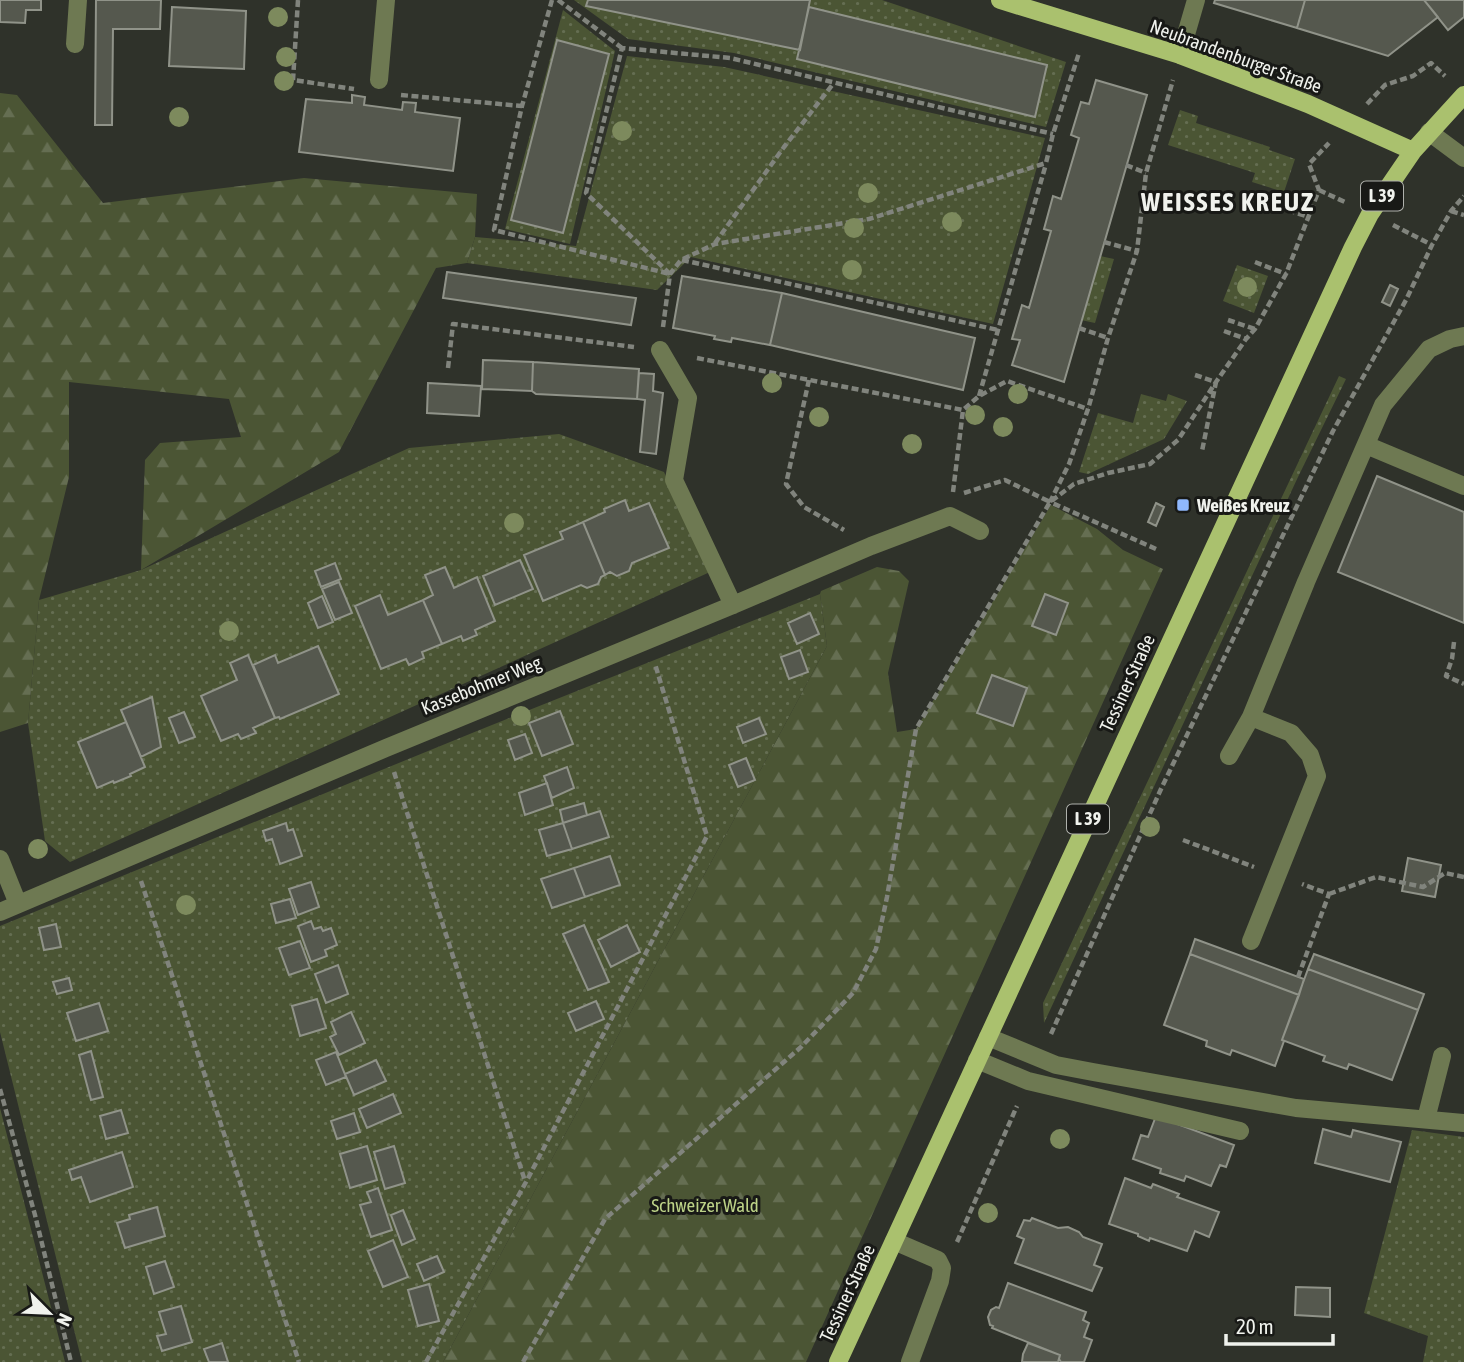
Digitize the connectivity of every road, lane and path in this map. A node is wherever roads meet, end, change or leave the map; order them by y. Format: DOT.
graph roads {
  1 [pos="78,0"];
  2 [pos="386,0"];
  3 [pos="552,0"];
  4 [pos="558,0"];
  5 [pos="1000,0"];
  6 [pos="1196,0"];
  7 [pos="75,44"];
  8 [pos="622,48"];
  9 [pos="1079,51"];
  10 [pos="1180,55"];
  11 [pos="1431,64"];
  12 [pos="379,80"];
  13 [pos="833,84"];
  14 [pos="1464,95"];
  15 [pos="1349,122"];
  16 [pos="1429,132"];
  17 [pos="1053,134"];
  18 [pos="1413,151"];
  19 [pos="1464,158"];
  20 [pos="1046,163"];
  21 [pos="1309,164"];
  22 [pos="1126,165"];
  23 [pos="1146,173"];
  24 [pos="1464,196"];
  25 [pos="1268,204"];
  26 [pos="1451,211"];
  27 [pos="1464,215"];
  28 [pos="1309,216"];
  29 [pos="1104,242"];
  30 [pos="715,243"];
  31 [pos="1137,251"];
  32 [pos="681,260"];
  33 [pos="1255,262"];
  34 [pos="670,274"];
  35 [pos="1286,274"];
  36 [pos="1228,320"];
  37 [pos="1079,328"];
  38 [pos="1255,329"];
  39 [pos="998,330"];
  40 [pos="1224,331"];
  41 [pos="1464,336"];
  42 [pos="1108,338"];
  43 [pos="1246,339"];
  44 [pos="660,351"];
  45 [pos="447,368"];
  46 [pos="1195,375"];
  47 [pos="809,380"];
  48 [pos="1216,382"];
  49 [pos="979,397"];
  50 [pos="1088,409"];
  51 [pos="963,410"];
  52 [pos="1366,445"];
  53 [pos="1202,451"];
  54 [pos="1464,486"];
  55 [pos="1050,502"];
  56 [pos="950,516"];
  57 [pos="980,531"];
  58 [pos="871,545"];
  59 [pos="1156,549"];
  60 [pos="733,605"];
  61 [pos="647,640"];
  62 [pos="1454,642"];
  63 [pos="1464,684"];
  64 [pos="1251,718"];
  65 [pos="386,748"];
  66 [pos="1229,756"];
  67 [pos="133,855"];
  68 [pos="0,859"];
  69 [pos="1464,877"];
  70 [pos="1329,894"];
  71 [pos="18,904"];
  72 [pos="0,912"];
  73 [pos="1251,942"];
  74 [pos="988,1037"];
  75 [pos="1442,1056"];
  76 [pos="1040,1059"];
  77 [pos="977,1060"];
  78 [pos="1028,1081"];
  79 [pos="0,1089"];
  80 [pos="1426,1119"];
  81 [pos="1464,1123"];
  82 [pos="1240,1131"];
  83 [pos="526,1182"];
  84 [pos="894,1241"];
  85 [pos="940,1281"];
  86 [pos="71,1362"];
  87 [pos="299,1362"];
  88 [pos="426,1362"];
  89 [pos="523,1362"];
  90 [pos="838,1362"];
  91 [pos="910,1362"];
  1 -- 7 [label="street"];
  2 -- 12 [label="street"];
  3 -- 34 [label="path"];
  4 -- 8 [label="path"];
  5 -- 10 [label="main road, Neubrandenburger Straße"];
  6 -- 10 [label="street"];
  8 -- 13 [label="path"];
  8 -- 34 [label="path"];
  9 -- 17 [label="path"];
  10 -- 15 [label="main road, Neubrandenburger Straße"];
  10 -- 23 [label="path"];
  11 -- 15 [label="path"];
  13 -- 17 [label="path"];
  13 -- 30 [label="path"];
  14 -- 16 [label="main road, Tessiner Straße"];
  15 -- 18 [label="main road, Neubrandenburger Straße"];
  16 -- 18 [label="main road, Tessiner Straße"];
  16 -- 19 [label="street"];
  17 -- 20 [label="path"];
  18 -- 74 [label="main road, Tessiner Straße / L 39"];
  20 -- 30 [label="path"];
  20 -- 39 [label="path"];
  21 -- 28 [label="path"];
  22 -- 23 [label="path"];
  23 -- 31 [label="path"];
  24 -- 26 [label="path"];
  25 -- 28 [label="path"];
  26 -- 27 [label="path"];
  26 -- 76 [label="path"];
  28 -- 35 [label="path"];
  29 -- 31 [label="path"];
  30 -- 32 [label="path"];
  31 -- 42 [label="path"];
  32 -- 34 [label="path"];
  32 -- 39 [label="path"];
  33 -- 35 [label="path"];
  34 -- 44 [label="path"];
  35 -- 38 [label="path"];
  36 -- 38 [label="path"];
  37 -- 42 [label="path"];
  38 -- 43 [label="path"];
  39 -- 49 [label="path"];
  40 -- 43 [label="path"];
  41 -- 52 [label="street"];
  42 -- 50 [label="path"];
  43 -- 48 [label="path"];
  44 -- 45 [label="path"];
  44 -- 47 [label="path"];
  44 -- 60 [label="street"];
  46 -- 48 [label="path"];
  47 -- 51 [label="path"];
  47 -- 58 [label="path"];
  48 -- 53 [label="path"];
  48 -- 55 [label="path"];
  49 -- 50 [label="path"];
  49 -- 51 [label="path"];
  50 -- 55 [label="path"];
  51 -- 56 [label="path"];
  52 -- 54 [label="street"];
  52 -- 64 [label="street"];
  55 -- 59 [label="path"];
  55 -- 89 [label="path"];
  56 -- 57 [label="street"];
  56 -- 58 [label="street, Kassebohmer Weg"];
  58 -- 60 [label="street, Kassebohmer Weg"];
  60 -- 61 [label="street, Kassebohmer Weg"];
  61 -- 65 [label="street, Kassebohmer Weg"];
  61 -- 83 [label="path"];
  62 -- 63 [label="path"];
  64 -- 66 [label="street"];
  64 -- 73 [label="street"];
  65 -- 67 [label="street, Kassebohmer Weg"];
  65 -- 83 [label="path"];
  67 -- 71 [label="street, Kassebohmer Weg"];
  67 -- 87 [label="path"];
  68 -- 71 [label="street"];
  69 -- 70 [label="path"];
  71 -- 72 [label="street, Kassebohmer Weg"];
  74 -- 76 [label="street"];
  74 -- 77 [label="main road, Tessiner Straße / L 39"];
  75 -- 80 [label="street"];
  76 -- 80 [label="street"];
  77 -- 78 [label="street"];
  77 -- 84 [label="main road, Tessiner Straße / L 39"];
  78 -- 82 [label="street"];
  78 -- 85 [label="path"];
  79 -- 86 [label="path"];
  80 -- 81 [label="street"];
  83 -- 88 [label="path"];
  84 -- 85 [label="street, Tessiner Straße"];
  84 -- 90 [label="main road, Tessiner Straße / L 39"];
  85 -- 91 [label="street"];
}
